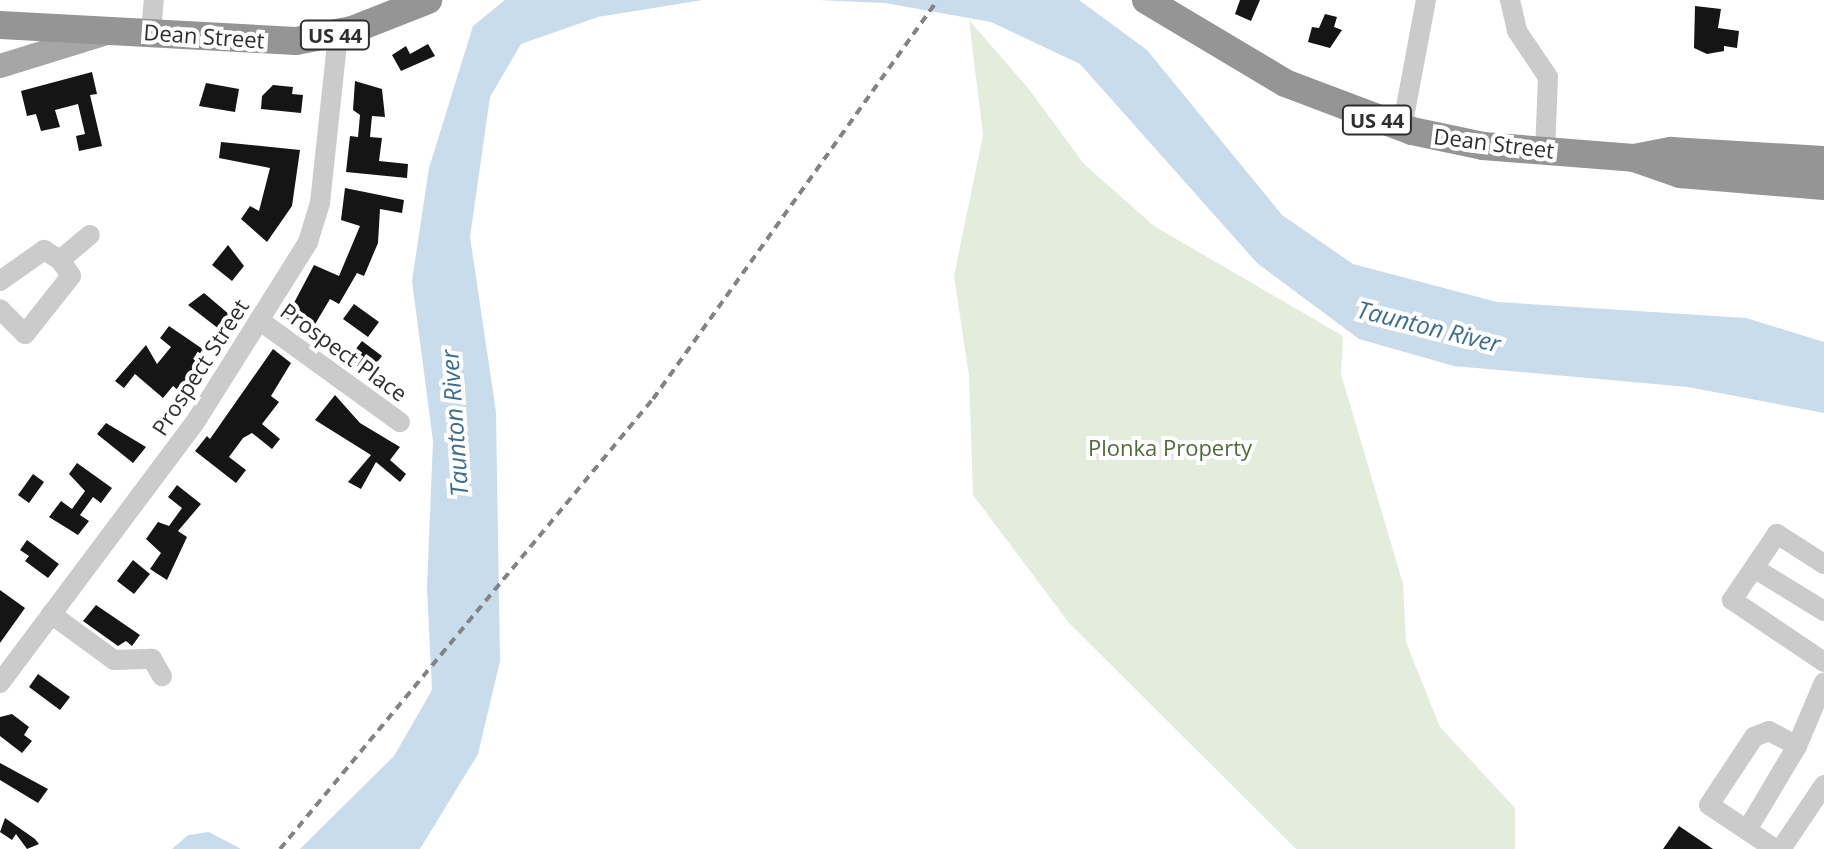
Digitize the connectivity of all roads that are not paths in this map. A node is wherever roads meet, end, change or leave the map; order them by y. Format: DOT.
graph roads {
  1 [pos="154,0"];
  2 [pos="428,0"];
  3 [pos="1146,0"];
  4 [pos="1426,0"];
  5 [pos="1510,0"];
  6 [pos="0,25"];
  7 [pos="117,30"];
  8 [pos="151,32"];
  9 [pos="338,34"];
  10 [pos="0,66"];
  11 [pos="1402,128"];
  12 [pos="1545,151"];
  13 [pos="1634,158"];
  14 [pos="1824,160"];
  15 [pos="1824,186"];
  16 [pos="90,235"];
  17 [pos="60,260"];
  18 [pos="0,281"];
  19 [pos="0,309"];
  20 [pos="259,320"];
  21 [pos="400,422"];
  22 [pos="1824,564"];
  23 [pos="1754,568"];
  24 [pos="1824,611"];
  25 [pos="51,614"];
  26 [pos="1824,662"];
  27 [pos="162,676"];
  28 [pos="1824,682"];
  29 [pos="0,683"];
  30 [pos="1797,746"];
  31 [pos="1824,785"];
  32 [pos="1747,830"];
  33 [pos="1775,849"];
  34 [pos="1781,849"];
  1 -- 8 [label="street"];
  2 -- 9 [label="highway, Dean Street / US 44"];
  3 -- 11 [label="highway, Dean Street / US 44"];
  4 -- 11 [label="street"];
  5 -- 12 [label="street"];
  6 -- 7 [label="highway, US 44"];
  7 -- 8 [label="highway, Dean Street / US 44"];
  7 -- 10 [label="main road"];
  8 -- 9 [label="highway, Dean Street / US 44"];
  9 -- 20 [label="street, Prospect Street"];
  11 -- 12 [label="highway, Dean Street / US 44"];
  12 -- 13 [label="highway, Dean Street / US 44"];
  13 -- 14 [label="highway, Dean Street / US 44"];
  13 -- 15 [label="highway, Dean Street / US 44"];
  16 -- 17 [label="street"];
  17 -- 18 [label="street"];
  17 -- 19 [label="street"];
  20 -- 21 [label="street, Prospect Place"];
  20 -- 25 [label="street, Prospect Street"];
  22 -- 23 [label="street"];
  23 -- 24 [label="street"];
  23 -- 26 [label="street"];
  25 -- 27 [label="street"];
  25 -- 29 [label="street, Prospect Street"];
  28 -- 30 [label="street"];
  30 -- 32 [label="street"];
  30 -- 32 [label="street"];
  31 -- 34 [label="street"];
  32 -- 33 [label="street"];
}
